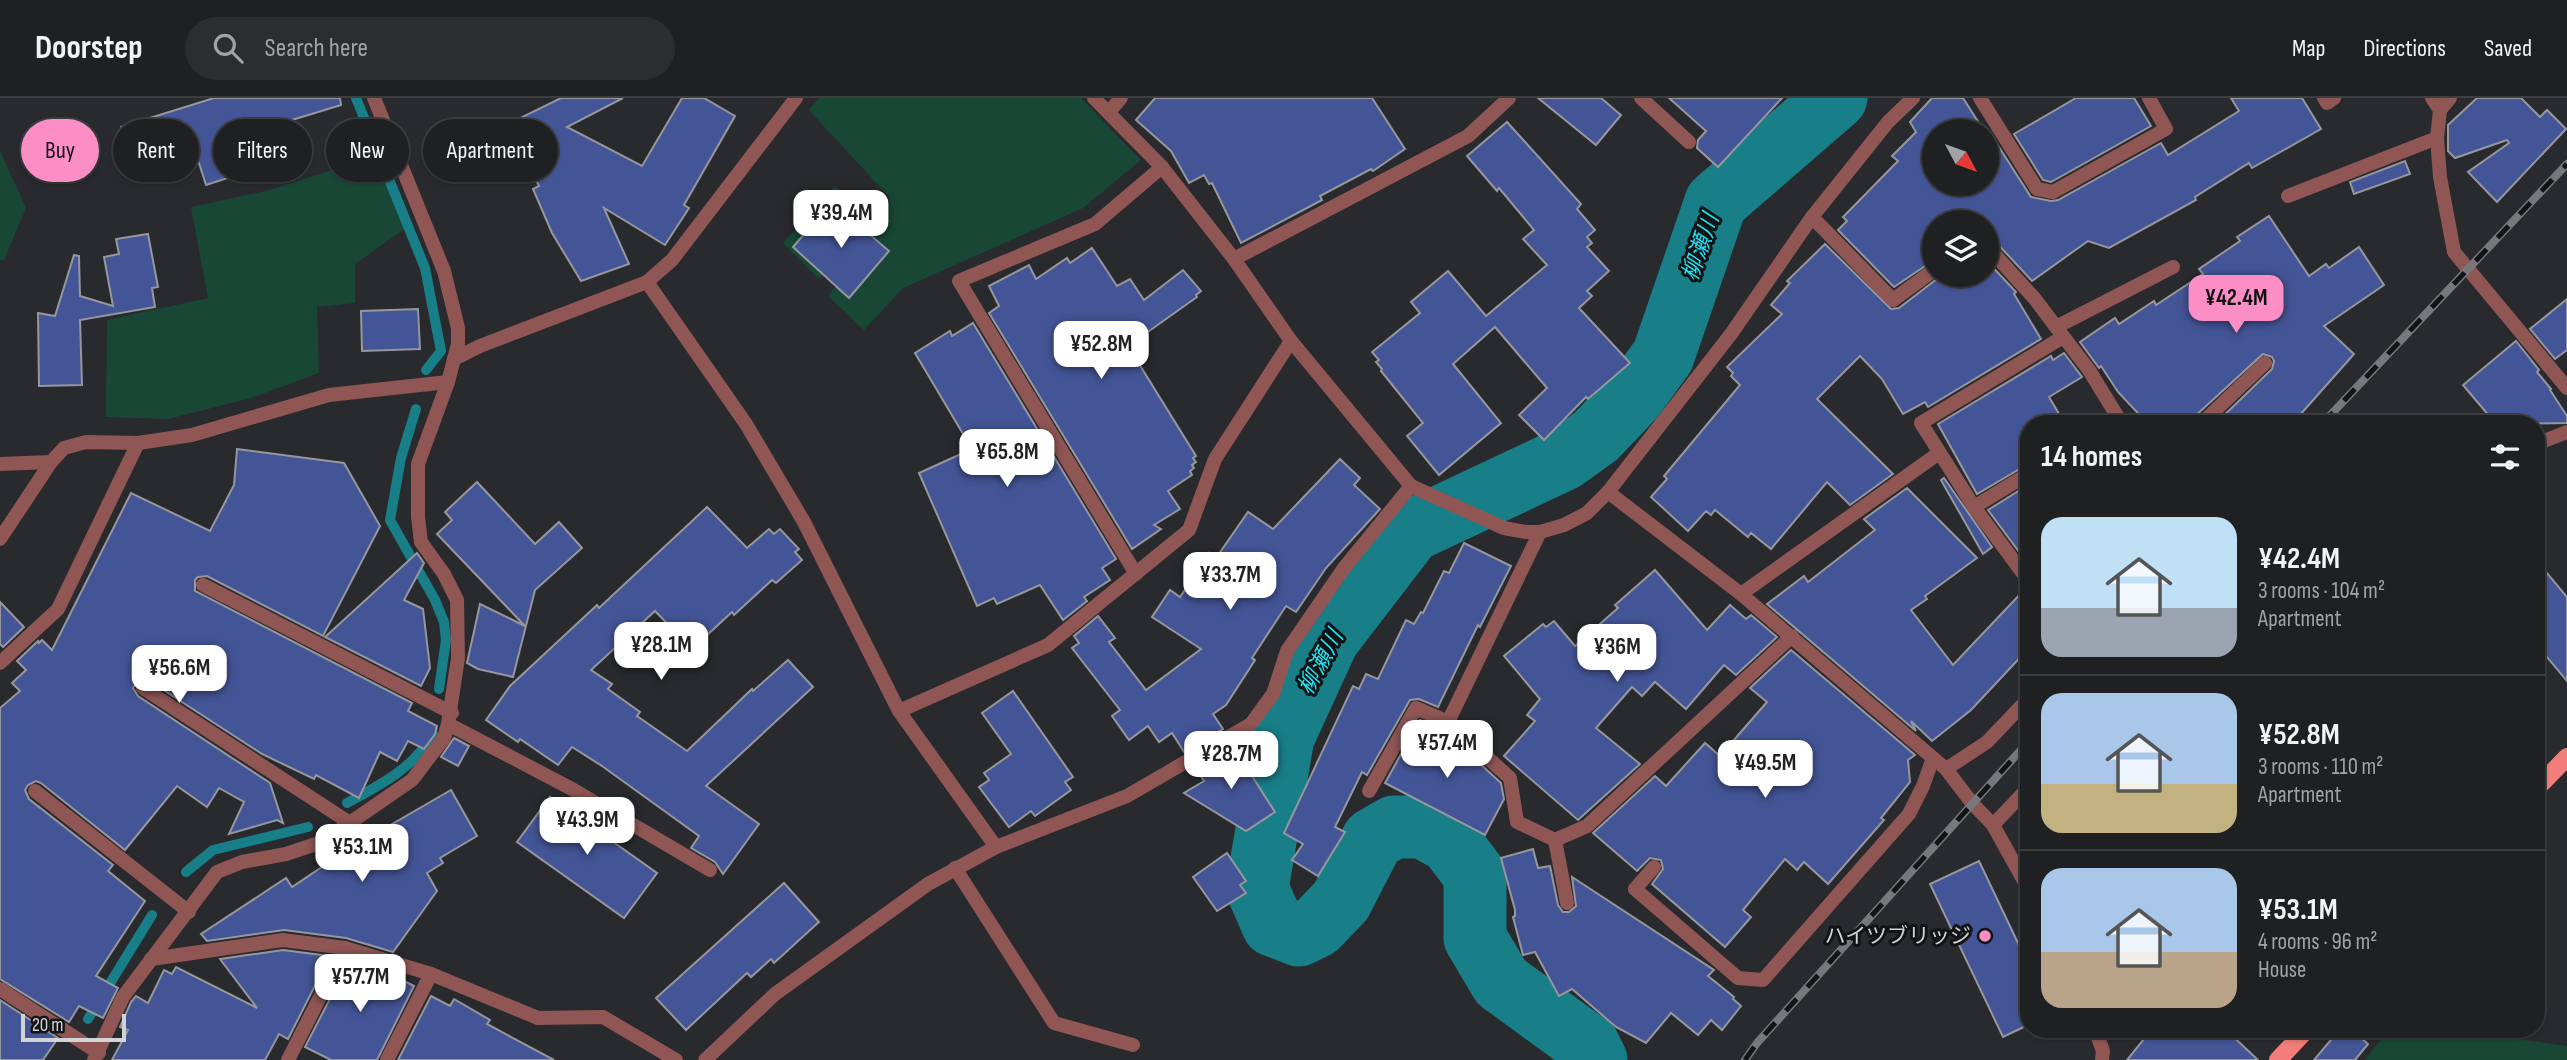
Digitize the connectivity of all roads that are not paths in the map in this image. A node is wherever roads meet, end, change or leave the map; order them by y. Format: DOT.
graph roads {
  1 [pos="374,98"];
  2 [pos="1094,98"];
  3 [pos="1121,98"];
  4 [pos="1509,98"];
  5 [pos="1641,98"];
  6 [pos="1913,98"];
  7 [pos="1980,98"];
  8 [pos="2149,98"];
  9 [pos="2324,98"];
  10 [pos="2334,98"];
  11 [pos="2450,98"];
  12 [pos="789,101"];
  13 [pos="2436,104"];
  14 [pos="1109,112"];
  15 [pos="2437,138"];
  16 [pos="1689,142"];
  17 [pos="1163,167"];
  18 [pos="2288,196"];
  19 [pos="1812,217"];
  20 [pos="1234,259"];
  21 [pos="1999,259"];
  22 [pos="2173,267"];
  23 [pos="1922,279"];
  24 [pos="648,282"];
  25 [pos="2060,332"];
  26 [pos="1291,341"];
  27 [pos="454,359"];
  28 [pos="2265,363"];
  29 [pos="448,382"];
  30 [pos="2567,388"];
  31 [pos="2113,415"];
  32 [pos="2210,415"];
  33 [pos="2567,432"];
  34 [pos="2545,441"];
  35 [pos="138,443"];
  36 [pos="1940,453"];
  37 [pos="51,462"];
  38 [pos="0,464"];
  39 [pos="2020,479"];
  40 [pos="1411,486"];
  41 [pos="1608,492"];
  42 [pos="1974,507"];
  43 [pos="1540,532"];
  44 [pos="0,539"];
  45 [pos="2020,569"];
  46 [pos="1136,574"];
  47 [pos="203,585"];
  48 [pos="1741,594"];
  49 [pos="1792,636"];
  50 [pos="0,663"];
  51 [pos="143,688"];
  52 [pos="2020,707"];
  53 [pos="899,711"];
  54 [pos="450,718"];
  55 [pos="1448,722"];
  56 [pos="2567,757"];
  57 [pos="1933,758"];
  58 [pos="1946,769"];
  59 [pos="2545,780"];
  60 [pos="35,790"];
  61 [pos="1369,791"];
  62 [pos="2020,796"];
  63 [pos="351,823"];
  64 [pos="1993,825"];
  65 [pos="1555,840"];
  66 [pos="996,848"];
  67 [pos="1654,867"];
  68 [pos="955,868"];
  69 [pos="710,870"];
  70 [pos="2020,874"];
  71 [pos="1567,903"];
  72 [pos="189,912"];
  73 [pos="345,948"];
  74 [pos="151,959"];
  75 [pos="431,974"];
  76 [pos="0,989"];
  77 [pos="2098,1038"];
  78 [pos="2299,1038"];
  79 [pos="1133,1045"];
  80 [pos="96,1056"];
  81 [pos="288,1060"];
  82 [pos="387,1060"];
  83 [pos="676,1060"];
  84 [pos="705,1060"];
  85 [pos="2102,1060"];
  86 [pos="2278,1060"];
  1 -- 27 [label="street"];
  2 -- 14 [label="street"];
  3 -- 14 [label="street"];
  4 -- 20 [label="street"];
  5 -- 16 [label="street"];
  6 -- 19 [label="street"];
  7 -- 8 [label="street"];
  9 -- 10 [label="street"];
  11 -- 13 [label="street"];
  12 -- 24 [label="street"];
  13 -- 15 [label="street"];
  14 -- 17 [label="street"];
  15 -- 18 [label="street"];
  15 -- 30 [label="street"];
  17 -- 20 [label="street"];
  17 -- 46 [label="street"];
  19 -- 23 [label="street"];
  19 -- 41 [label="street"];
  20 -- 26 [label="street"];
  21 -- 25 [label="street"];
  22 -- 25 [label="street"];
  24 -- 27 [label="street"];
  24 -- 53 [label="street"];
  25 -- 31 [label="street"];
  25 -- 36 [label="street"];
  26 -- 40 [label="street"];
  26 -- 46 [label="street"];
  27 -- 29 [label="street"];
  28 -- 32 [label="street"];
  29 -- 35 [label="street"];
  29 -- 54 [label="street"];
  33 -- 34 [label="street"];
  35 -- 37 [label="street"];
  35 -- 50 [label="street"];
  36 -- 42 [label="street"];
  36 -- 48 [label="street"];
  37 -- 38 [label="street"];
  37 -- 44 [label="street"];
  39 -- 42 [label="street"];
  40 -- 43 [label="street"];
  40 -- 66 [label="street"];
  41 -- 43 [label="street"];
  41 -- 48 [label="street"];
  42 -- 45 [label="street"];
  43 -- 55 [label="street"];
  46 -- 53 [label="street"];
  47 -- 54 [label="street"];
  48 -- 49 [label="street"];
  49 -- 57 [label="street"];
  49 -- 65 [label="street"];
  51 -- 63 [label="street"];
  52 -- 58 [label="street"];
  53 -- 66 [label="street"];
  54 -- 63 [label="street"];
  54 -- 69 [label="street"];
  55 -- 61 [label="street"];
  55 -- 65 [label="street"];
  56 -- 59 [label="main road"];
  57 -- 58 [label="street"];
  57 -- 67 [label="street"];
  58 -- 64 [label="street"];
  60 -- 72 [label="street"];
  62 -- 64 [label="street"];
  63 -- 72 [label="street"];
  64 -- 70 [label="street"];
  65 -- 71 [label="street"];
  66 -- 68 [label="street"];
  68 -- 79 [label="street"];
  68 -- 84 [label="street"];
  72 -- 74 [label="street"];
  73 -- 74 [label="street"];
  73 -- 75 [label="street"];
  73 -- 81 [label="street"];
  74 -- 80 [label="street"];
  75 -- 82 [label="street"];
  75 -- 83 [label="street"];
  76 -- 80 [label="street"];
  77 -- 85 [label="street"];
  78 -- 86 [label="main road"];
}
